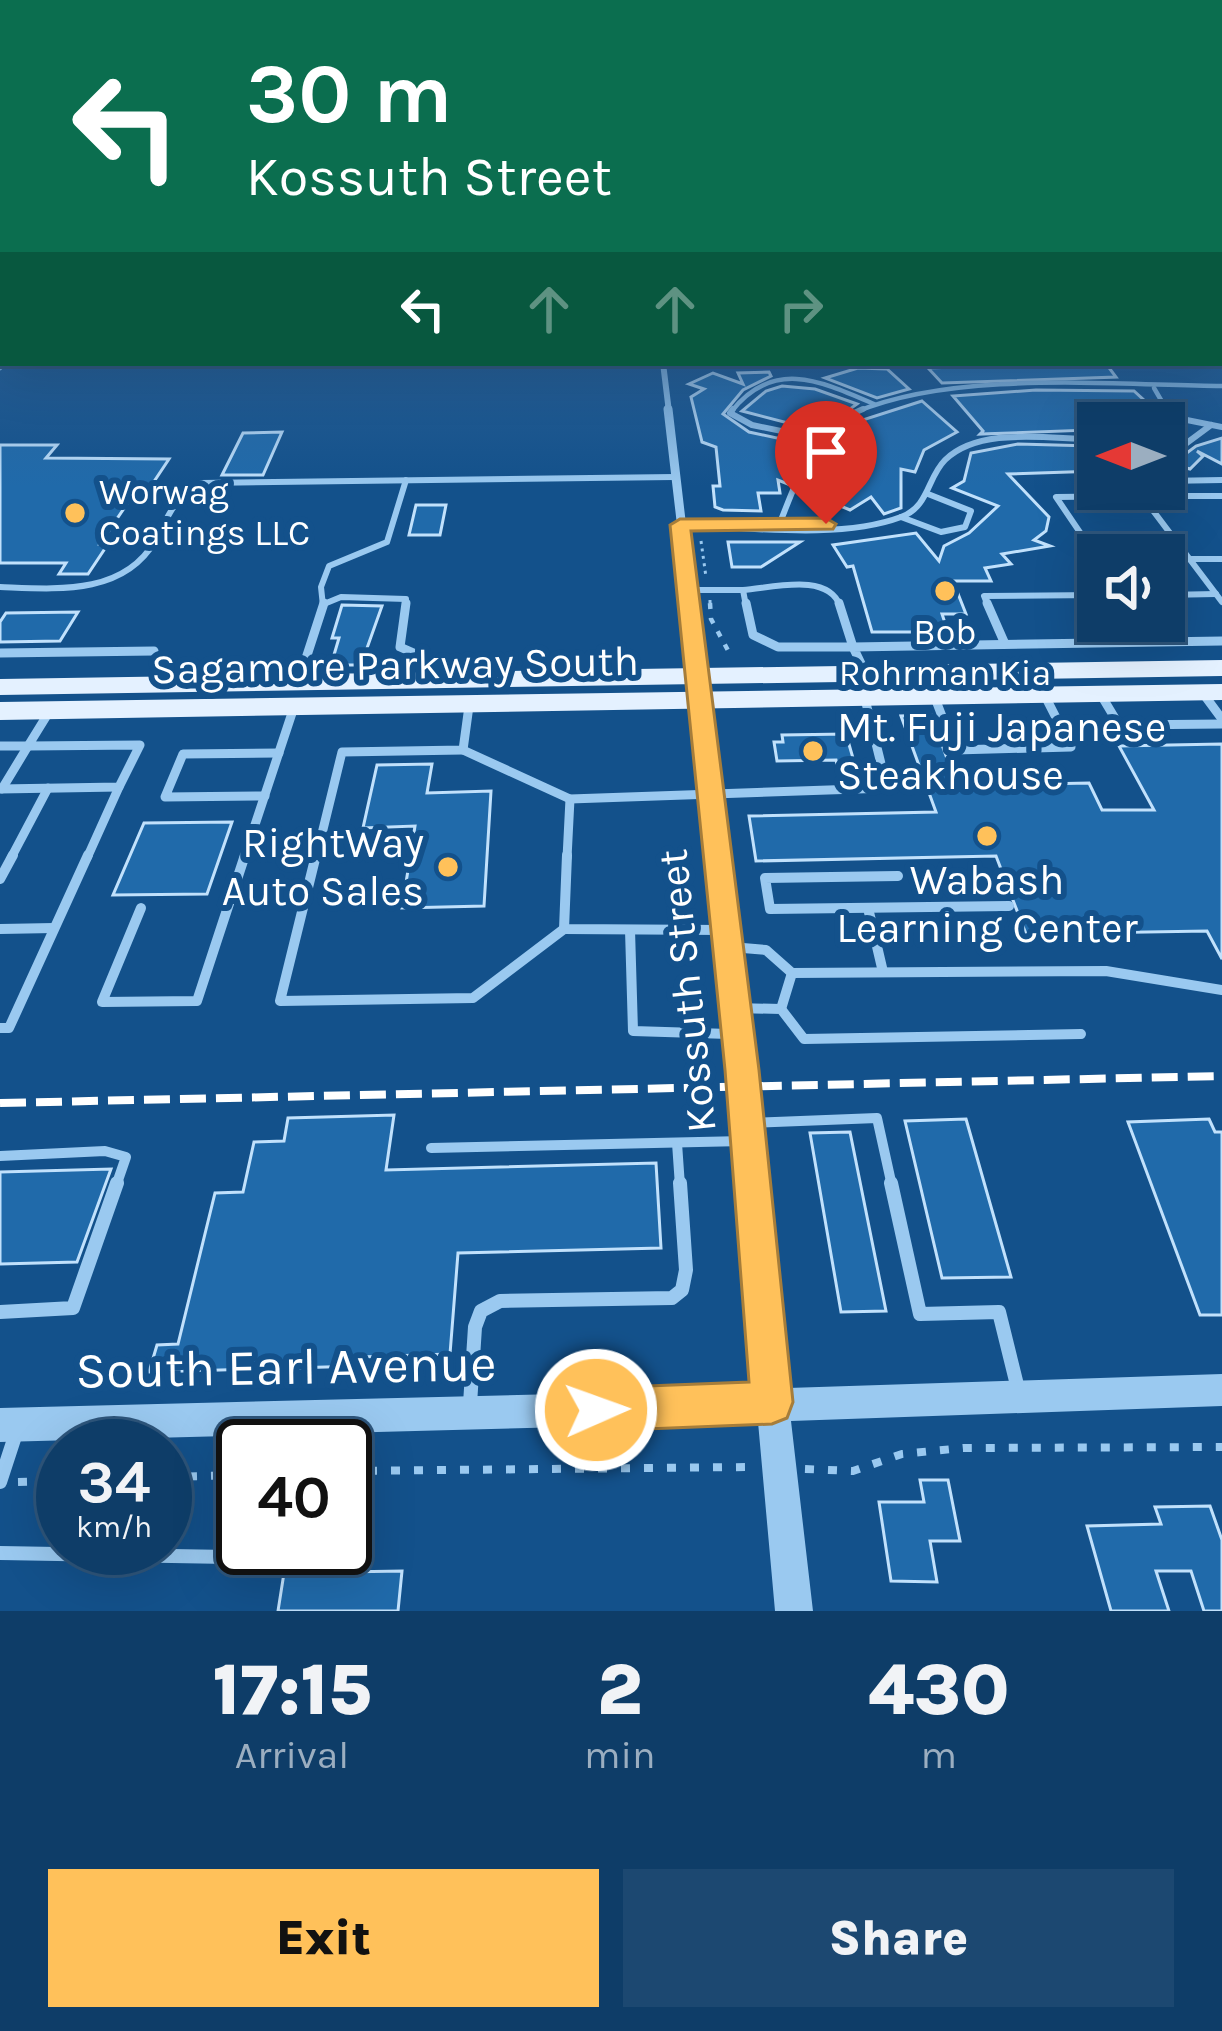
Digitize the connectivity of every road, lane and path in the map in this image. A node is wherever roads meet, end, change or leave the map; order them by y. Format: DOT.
graph roads {
  1 [pos="663,366"];
  2 [pos="1222,386"];
  3 [pos="1154,388"];
  4 [pos="1165,402"];
  5 [pos="875,404"];
  6 [pos="1185,420"];
  7 [pos="1211,425"];
  8 [pos="1222,427"];
  9 [pos="1077,439"];
  10 [pos="820,440"];
  11 [pos="1185,444"];
  12 [pos="674,477"];
  13 [pos="406,480"];
  14 [pos="1222,480"];
  15 [pos="1185,481"];
  16 [pos="928,494"];
  17 [pos="1185,494"];
  18 [pos="1222,496"];
  19 [pos="1077,497"];
  20 [pos="1152,510"];
  21 [pos="901,517"];
  22 [pos="680,525"];
  23 [pos="779,525"];
  24 [pos="1081,534"];
  25 [pos="1185,559"];
  26 [pos="1189,559"];
  27 [pos="1222,559"];
  28 [pos="0,587"];
  29 [pos="686,590"];
  30 [pos="743,590"];
  31 [pos="1077,595"];
  32 [pos="1185,596"];
  33 [pos="1219,598"];
  34 [pos="324,604"];
  35 [pos="1222,641"];
  36 [pos="1005,644"];
  37 [pos="853,647"];
  38 [pos="154,651"];
  39 [pos="0,653"];
  40 [pos="1222,668"];
  41 [pos="420,681"];
  42 [pos="0,687"];
  43 [pos="865,687"];
  44 [pos="701,690"];
  45 [pos="1212,692"];
  46 [pos="1101,694"];
  47 [pos="296,695"];
  48 [pos="1045,695"];
  49 [pos="935,698"];
  50 [pos="469,706"];
  51 [pos="50,710"];
  52 [pos="0,711"];
  53 [pos="1222,722"];
  54 [pos="0,746"];
  55 [pos="28,746"];
  56 [pos="463,750"];
  57 [pos="279,753"];
  58 [pos="48,788"];
  59 [pos="119,788"];
  60 [pos="1,789"];
  61 [pos="265,796"];
  62 [pos="712,796"];
  63 [pos="570,799"];
  64 [pos="898,877"];
  65 [pos="0,879"];
  66 [pos="1009,906"];
  67 [pos="141,908"];
  68 [pos="868,908"];
  69 [pos="54,928"];
  70 [pos="0,929"];
  71 [pos="564,929"];
  72 [pos="630,930"];
  73 [pos="727,939"];
  74 [pos="883,972"];
  75 [pos="792,974"];
  76 [pos="1222,990"];
  77 [pos="781,1009"];
  78 [pos="736,1021"];
  79 [pos="0,1028"];
  80 [pos="1081,1034"];
  81 [pos="748,1132"];
  82 [pos="676,1143"];
  83 [pos="431,1148"];
  84 [pos="0,1156"];
  85 [pos="0,1312"];
  86 [pos="1222,1390"];
  87 [pos="1019,1394"];
  88 [pos="772,1402"];
  89 [pos="469,1415"];
  90 [pos="372,1423"];
  91 [pos="9,1425"];
  92 [pos="216,1432"];
  93 [pos="1222,1447"];
  94 [pos="725,1466"];
  95 [pos="854,1471"];
  96 [pos="372,1472"];
  97 [pos="36,1481"];
  98 [pos="0,1482"];
  99 [pos="0,1553"];
  100 [pos="216,1557"];
  101 [pos="794,1611"];
  1 -- 12 [label="street, Kossuth Street"];
  2 -- 3 [label="lane"];
  3 -- 4 [label="lane"];
  3 -- 5 [label="lane"];
  5 -- 10 [label="lane"];
  5 -- 10 [label="lane"];
  6 -- 7 [label="lane"];
  7 -- 8 [label="lane"];
  7 -- 11 [label="lane"];
  9 -- 16 [label="lane"];
  10 -- 23 [label="lane"];
  12 -- 13 [label="lane"];
  12 -- 22 [label="street, Kossuth Street"];
  13 -- 28 [label="lane"];
  13 -- 34 [label="lane"];
  14 -- 15 [label="lane"];
  16 -- 21 [label="lane"];
  16 -- 21 [label="lane"];
  17 -- 18 [label="lane"];
  19 -- 24 [label="lane"];
  20 -- 26 [label="lane"];
  21 -- 23 [label="lane"];
  22 -- 23 [label="lane"];
  22 -- 29 [label="street, Kossuth Street"];
  25 -- 26 [label="lane"];
  26 -- 27 [label="lane"];
  26 -- 33 [label="lane"];
  29 -- 30 [label="lane"];
  29 -- 44 [label="street, Kossuth Street"];
  30 -- 37 [label="lane"];
  30 -- 37 [label="lane"];
  31 -- 36 [label="lane"];
  32 -- 33 [label="lane"];
  34 -- 41 [label="lane"];
  34 -- 47 [label="lane"];
  35 -- 36 [label="lane"];
  36 -- 37 [label="lane"];
  37 -- 43 [label="lane"];
  38 -- 39 [label="lane"];
  40 -- 43 [label="main road, Sagamore Parkway South"];
  41 -- 44 [label="main road, Sagamore Parkway South"];
  41 -- 47 [label="main road, Sagamore Parkway South"];
  42 -- 47 [label="main road, Sagamore Parkway South"];
  43 -- 44 [label="main road, Sagamore Parkway South"];
  43 -- 49 [label="main road, Sagamore Parkway South"];
  43 -- 62 [label="lane"];
  44 -- 50 [label="main road, Sagamore Parkway South"];
  44 -- 62 [label="street, Kossuth Street"];
  45 -- 46 [label="main road, Sagamore Parkway South"];
  45 -- 53 [label="lane"];
  46 -- 48 [label="main road, Sagamore Parkway South"];
  46 -- 53 [label="lane"];
  47 -- 50 [label="main road, Sagamore Parkway South"];
  47 -- 51 [label="main road, Sagamore Parkway South"];
  47 -- 57 [label="lane"];
  48 -- 49 [label="main road, Sagamore Parkway South"];
  48 -- 49 [label="lane"];
  50 -- 56 [label="lane"];
  51 -- 52 [label="main road, Sagamore Parkway South"];
  51 -- 55 [label="lane"];
  54 -- 55 [label="lane"];
  55 -- 59 [label="lane"];
  55 -- 60 [label="lane"];
  56 -- 63 [label="lane"];
  56 -- 71 [label="lane"];
  57 -- 61 [label="lane"];
  57 -- 61 [label="lane"];
  58 -- 59 [label="lane"];
  58 -- 60 [label="lane"];
  58 -- 65 [label="lane"];
  59 -- 69 [label="lane"];
  61 -- 67 [label="lane"];
  62 -- 63 [label="lane"];
  62 -- 73 [label="street, Kossuth Street"];
  63 -- 71 [label="lane"];
  64 -- 68 [label="lane"];
  66 -- 68 [label="lane"];
  68 -- 74 [label="lane"];
  69 -- 70 [label="lane"];
  69 -- 79 [label="lane"];
  71 -- 72 [label="lane"];
  72 -- 73 [label="lane"];
  72 -- 78 [label="lane"];
  73 -- 75 [label="lane"];
  73 -- 78 [label="street, Kossuth Street"];
  74 -- 75 [label="lane"];
  74 -- 76 [label="lane"];
  75 -- 77 [label="lane"];
  77 -- 78 [label="lane"];
  77 -- 80 [label="lane"];
  78 -- 81 [label="street, Kossuth Street"];
  81 -- 82 [label="lane"];
  81 -- 87 [label="lane"];
  81 -- 88 [label="street, Kossuth Street"];
  82 -- 83 [label="lane"];
  82 -- 89 [label="lane"];
  84 -- 85 [label="lane"];
  86 -- 87 [label="street, South Earl Avenue"];
  87 -- 88 [label="street, South Earl Avenue"];
  88 -- 89 [label="street, South Earl Avenue"];
  88 -- 101 [label="street, Kossuth Street"];
  89 -- 90 [label="street, South Earl Avenue"];
  91 -- 92 [label="street, South Earl Avenue"];
  91 -- 98 [label="lane"];
  93 -- 95 [label="path"];
  94 -- 96 [label="path"];
  97 -- 98 [label="path"];
  99 -- 100 [label="lane"];
}
